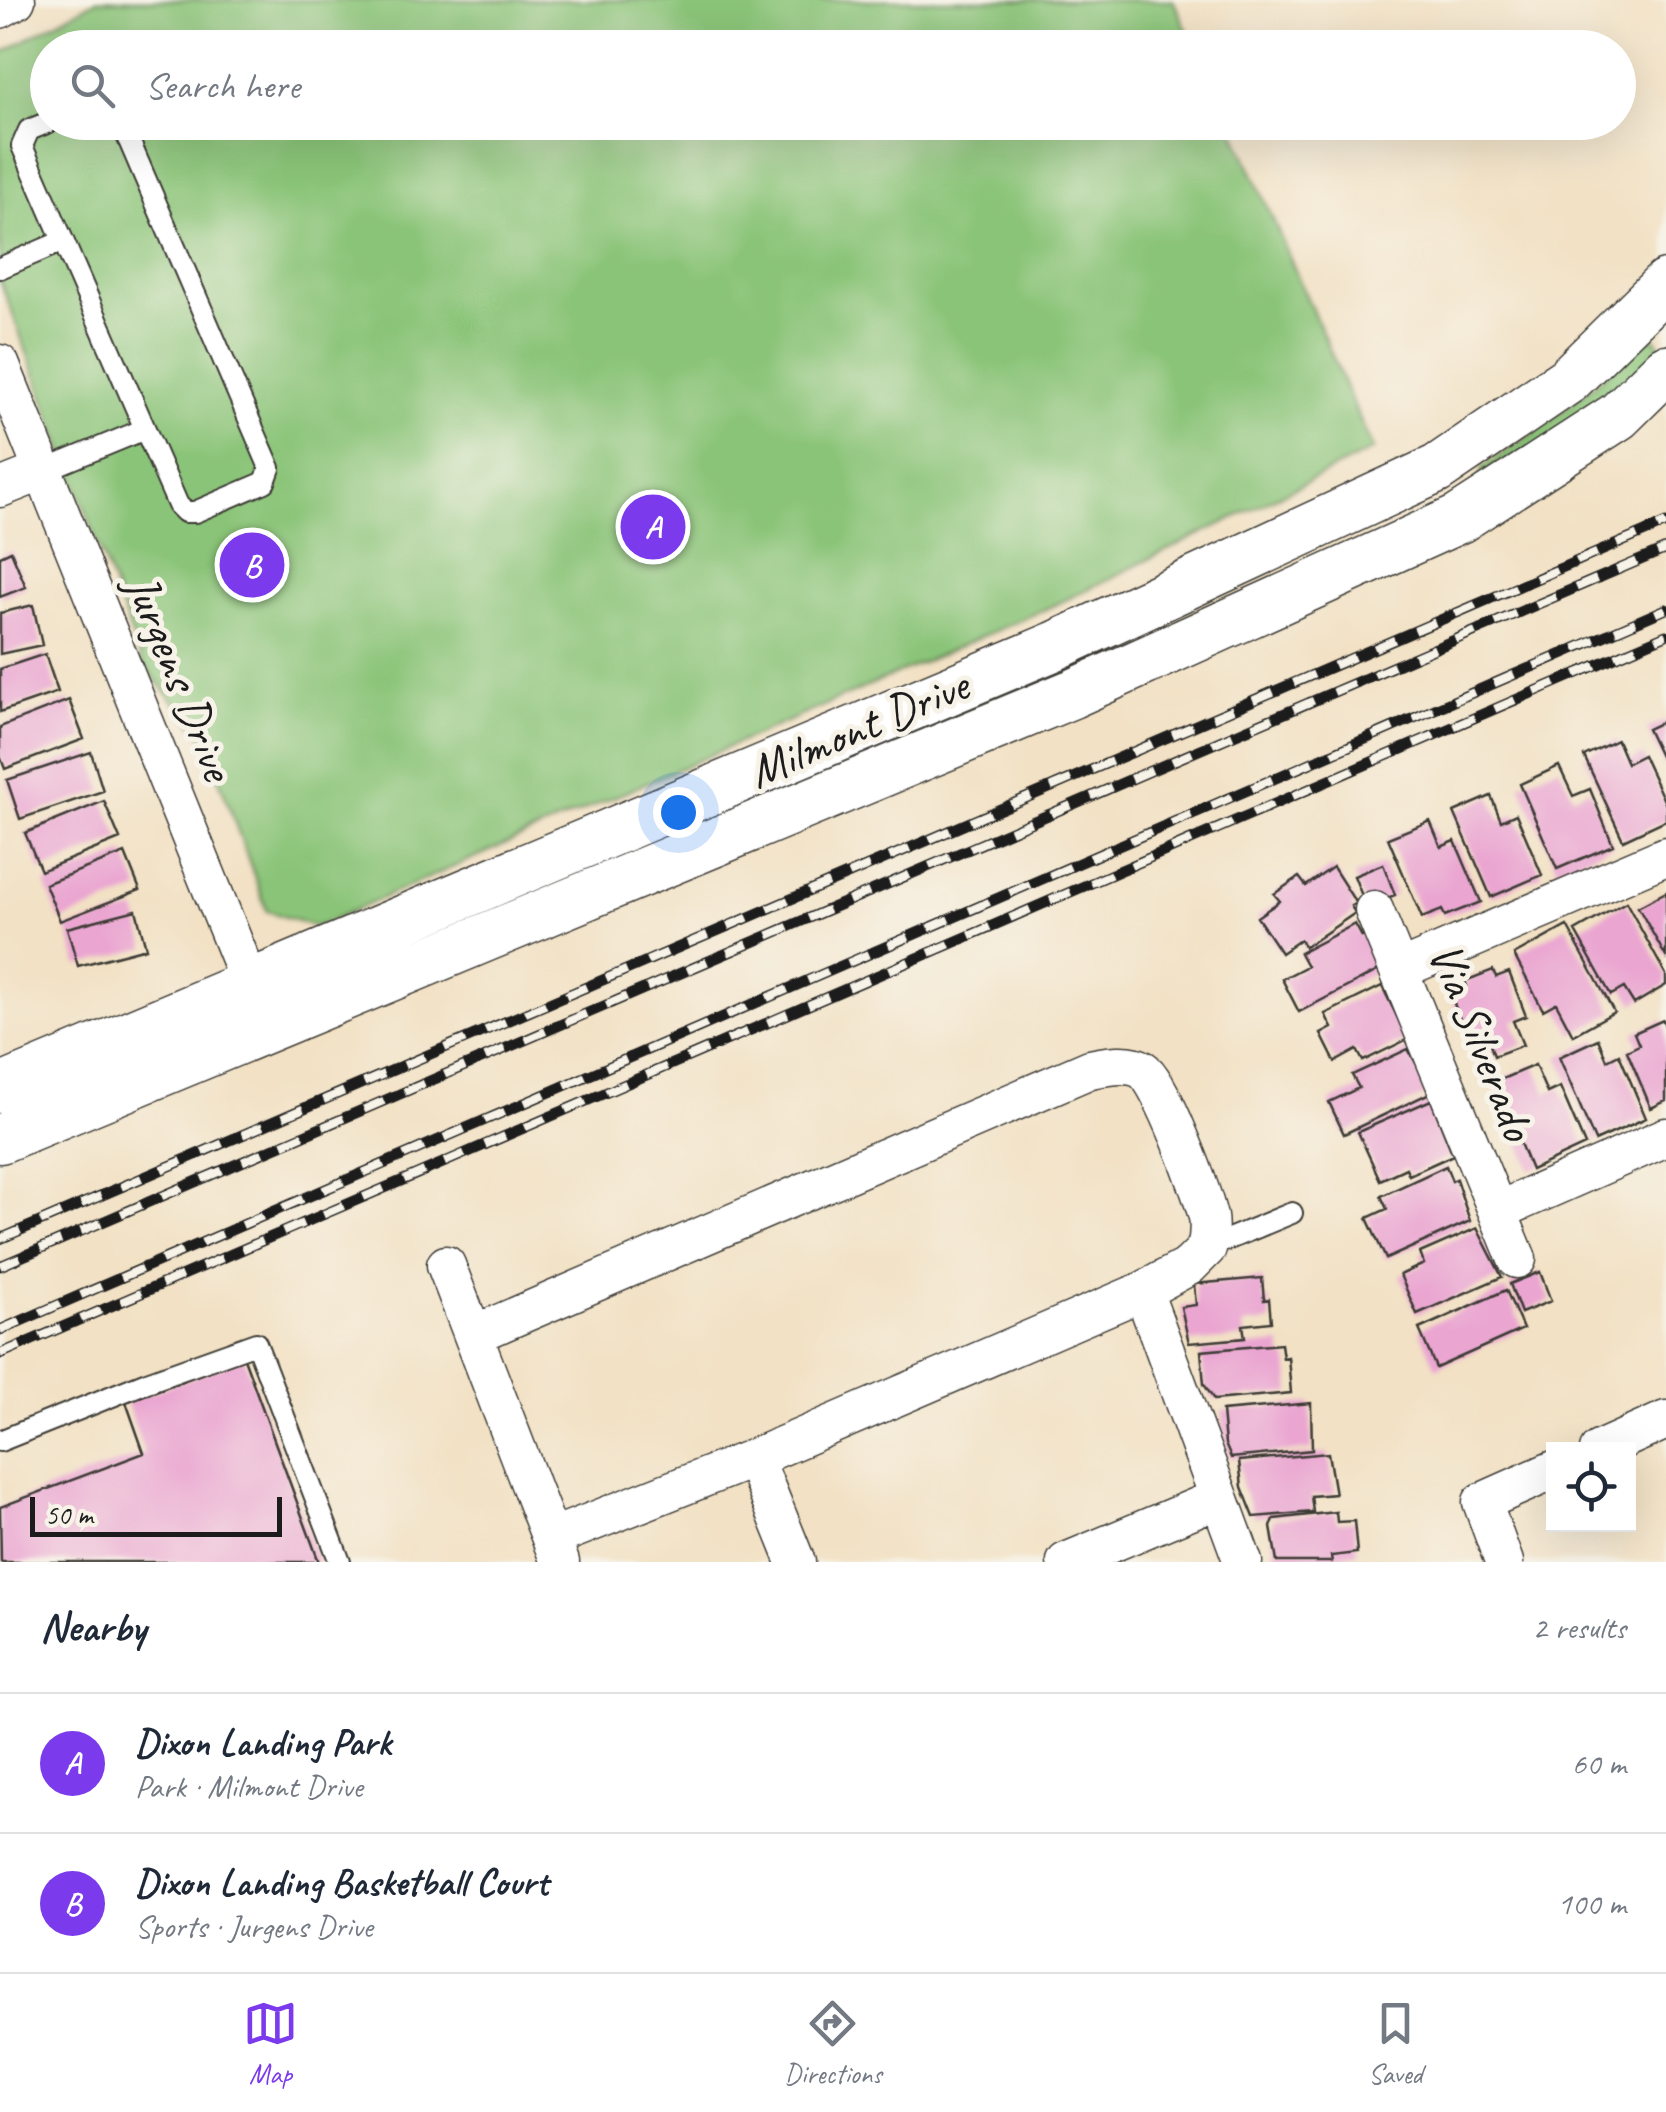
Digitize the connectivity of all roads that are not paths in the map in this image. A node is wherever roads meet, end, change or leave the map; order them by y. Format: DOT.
graph roads {
  1 [pos="16,0"];
  2 [pos="0,9"];
  3 [pos="30,130"];
  4 [pos="129,140"];
  5 [pos="63,241"];
  6 [pos="0,268"];
  7 [pos="1664,292"];
  8 [pos="0,364"];
  9 [pos="1666,368"];
  10 [pos="144,429"];
  11 [pos="43,472"];
  12 [pos="0,488"];
  13 [pos="1666,856"];
  14 [pos="1374,910"];
  15 [pos="1399,970"];
  16 [pos="250,984"];
  17 [pos="268,1027"];
  18 [pos="0,1089"];
  19 [pos="1666,1137"];
  20 [pos="0,1139"];
  21 [pos="1498,1211"];
  22 [pos="1292,1213"];
  23 [pos="1207,1248"];
  24 [pos="1517,1259"];
  25 [pos="446,1265"];
  26 [pos="1143,1291"];
  27 [pos="473,1334"];
  28 [pos="1666,1420"];
  29 [pos="0,1441"];
  30 [pos="1617,1442"];
  31 [pos="754,1458"];
  32 [pos="1546,1474"];
  33 [pos="1219,1498"];
  34 [pos="556,1550"];
  35 [pos="340,1562"];
  36 [pos="796,1562"];
  37 [pos="1066,1562"];
  38 [pos="1242,1562"];
  39 [pos="1504,1562"];
  1 -- 2 [label="street"];
  3 -- 5 [label="lane"];
  4 -- 10 [label="lane"];
  5 -- 6 [label="lane"];
  5 -- 10 [label="lane"];
  7 -- 16 [label="street, Milmont Drive"];
  8 -- 11 [label="street, Jurgens Drive"];
  9 -- 17 [label="street, Milmont Drive"];
  10 -- 11 [label="lane"];
  11 -- 12 [label="street"];
  11 -- 16 [label="street, Jurgens Drive"];
  13 -- 15 [label="street"];
  14 -- 15 [label="street, Via Silverado"];
  15 -- 21 [label="street, Via Silverado"];
  16 -- 17 [label="street, Jurgens Drive"];
  16 -- 18 [label="street, Milmont Drive"];
  17 -- 20 [label="street, Milmont Drive"];
  19 -- 21 [label="street, Via Silverado"];
  21 -- 24 [label="street, Via Silverado"];
  22 -- 23 [label="lane"];
  23 -- 26 [label="street"];
  23 -- 27 [label="street"];
  25 -- 27 [label="street"];
  26 -- 31 [label="street"];
  26 -- 33 [label="street"];
  27 -- 34 [label="street"];
  28 -- 30 [label="street"];
  29 -- 35 [label="lane"];
  31 -- 34 [label="street"];
  31 -- 36 [label="street"];
  32 -- 39 [label="street"];
  33 -- 37 [label="street"];
  33 -- 38 [label="street"];
}
